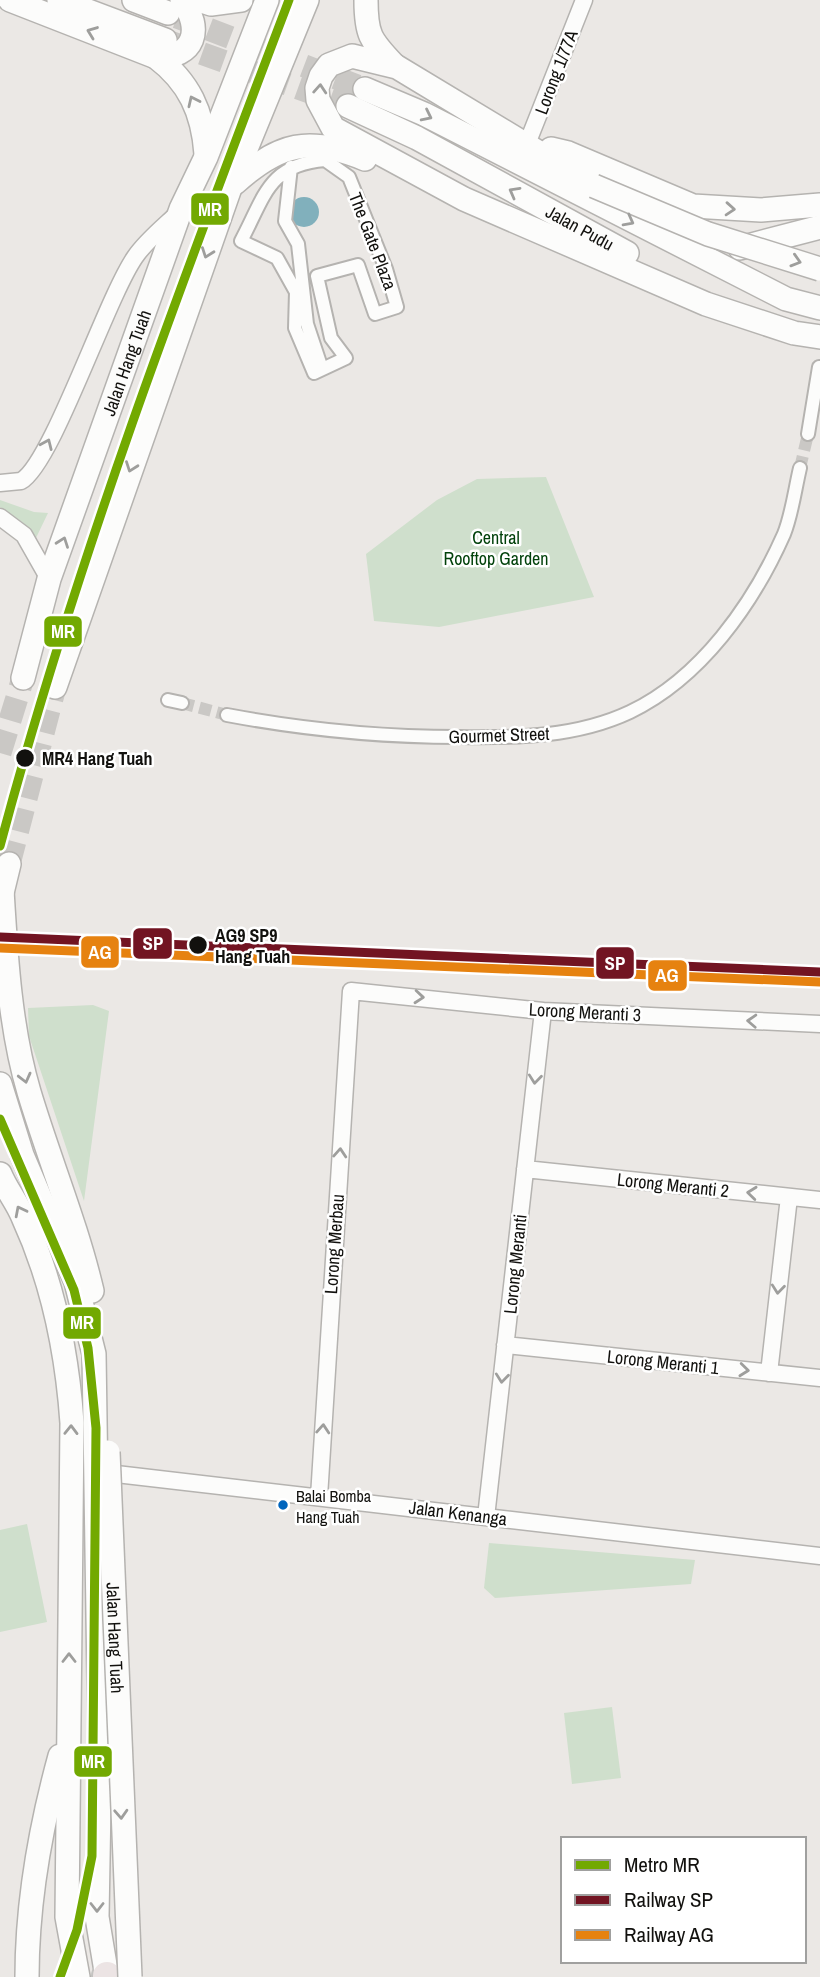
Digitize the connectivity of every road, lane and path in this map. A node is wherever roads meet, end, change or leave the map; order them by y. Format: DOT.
graph roads {
  1 [pos="10,0"];
  2 [pos="59,0"];
  3 [pos="134,0"];
  4 [pos="199,0"];
  5 [pos="241,0"];
  6 [pos="267,0"];
  7 [pos="307,0"];
  8 [pos="366,0"];
  9 [pos="584,0"];
  10 [pos="175,6"];
  11 [pos="161,48"];
  12 [pos="397,67"];
  13 [pos="365,89"];
  14 [pos="348,106"];
  15 [pos="527,144"];
  16 [pos="206,157"];
  17 [pos="291,167"];
  18 [pos="440,186"];
  19 [pos="230,188"];
  20 [pos="820,205"];
  21 [pos="181,209"];
  22 [pos="820,228"];
  23 [pos="658,236"];
  24 [pos="301,269"];
  25 [pos="820,269"];
  26 [pos="309,283"];
  27 [pos="820,308"];
  28 [pos="820,336"];
  29 [pos="819,368"];
  30 [pos="321,369"];
  31 [pos="807,434"];
  32 [pos="800,468"];
  33 [pos="0,483"];
  34 [pos="0,517"];
  35 [pos="50,579"];
  36 [pos="23,678"];
  37 [pos="55,687"];
  38 [pos="168,700"];
  39 [pos="182,703"];
  40 [pos="227,715"];
  41 [pos="9,864"];
  42 [pos="1,896"];
  43 [pos="351,991"];
  44 [pos="543,1011"];
  45 [pos="820,1024"];
  46 [pos="0,1084"];
  47 [pos="525,1169"];
  48 [pos="0,1174"];
  49 [pos="789,1197"];
  50 [pos="820,1200"];
  51 [pos="505,1345"];
  52 [pos="769,1373"];
  53 [pos="820,1378"];
  54 [pos="96,1471"];
  55 [pos="318,1497"];
  56 [pos="486,1517"];
  57 [pos="820,1556"];
  58 [pos="97,1561"];
  59 [pos="69,1563"];
  60 [pos="68,1726"];
  61 [pos="27,1977"];
  62 [pos="78,1977"];
  63 [pos="113,1977"];
  11 -- 1 [label="main road, one-way"];
  2 -- 11 [label="main road"];
  3 -- 10 [label="main road"];
  4 -- 5 [label="main road"];
  6 -- 16 [label="main road, Jalan Hang Tuah"];
  7 -- 19 [label="main road"];
  8 -- 12 [label="main road"];
  9 -- 15 [label="street, Lorong 1/77A"];
  10 -- 11 [label="main road"];
  16 -- 11 [label="main road, one-way"];
  12 -- 15 [label="main road"];
  18 -- 12 [label="main road, one-way"];
  13 -- 23 [label="main road, Jalan Pudu, one-way"];
  28 -- 14 [label="main road, Jalan Pudu, one-way"];
  15 -- 20 [label="main road, one-way"];
  15 -- 25 [label="main road, one-way, bridge"];
  16 -- 21 [label="main road, Jalan Hang Tuah"];
  17 -- 24 [label="street"];
  17 -- 30 [label="street"];
  17 -- 30 [label="street, The Gate Plaza"];
  18 -- 19 [label="main road"];
  18 -- 28 [label="main road"];
  19 -- 37 [label="main road, one-way"];
  33 -- 21 [label="street, one-way"];
  35 -- 21 [label="main road, Jalan Hang Tuah, one-way"];
  22 -- 23 [label="main road"];
  23 -- 27 [label="main road, Jalan Pudu"];
  24 -- 26 [label="street"];
  24 -- 30 [label="street"];
  29 -- 31 [label="street"];
  32 -- 40 [label="street, Gourmet Street"];
  34 -- 35 [label="street"];
  35 -- 36 [label="main road, Jalan Hang Tuah"];
  38 -- 39 [label="street"];
  41 -- 42 [label="main road, Jalan Hang Tuah"];
  42 -- 63 [label="main road, Jalan Hang Tuah, one-way, bridge"];
  43 -- 44 [label="street, Lorong Meranti 3, one-way"];
  55 -- 43 [label="street, Lorong Merbau, one-way"];
  45 -- 44 [label="street, Lorong Meranti 3, one-way"];
  44 -- 47 [label="street, Lorong Meranti, one-way"];
  46 -- 54 [label="main road, Jalan Hang Tuah"];
  49 -- 47 [label="street, Lorong Meranti 2, one-way"];
  47 -- 51 [label="street, Lorong Meranti"];
  59 -- 48 [label="main road, one-way"];
  49 -- 50 [label="street, Lorong Meranti 2"];
  49 -- 52 [label="street, one-way"];
  51 -- 52 [label="street, Lorong Meranti 1, one-way"];
  51 -- 56 [label="street, Lorong Meranti, one-way"];
  52 -- 53 [label="street, Lorong Meranti 1"];
  54 -- 55 [label="street, Jalan Kenanga"];
  54 -- 58 [label="main road, Jalan Hang Tuah"];
  55 -- 56 [label="street, Jalan Kenanga"];
  56 -- 57 [label="street, Jalan Kenanga"];
  58 -- 59 [label="main road"];
  58 -- 63 [label="main road, Jalan Hang Tuah, one-way"];
  60 -- 59 [label="main road, one-way"];
  60 -- 61 [label="main road"];
  60 -- 62 [label="main road"];
}
